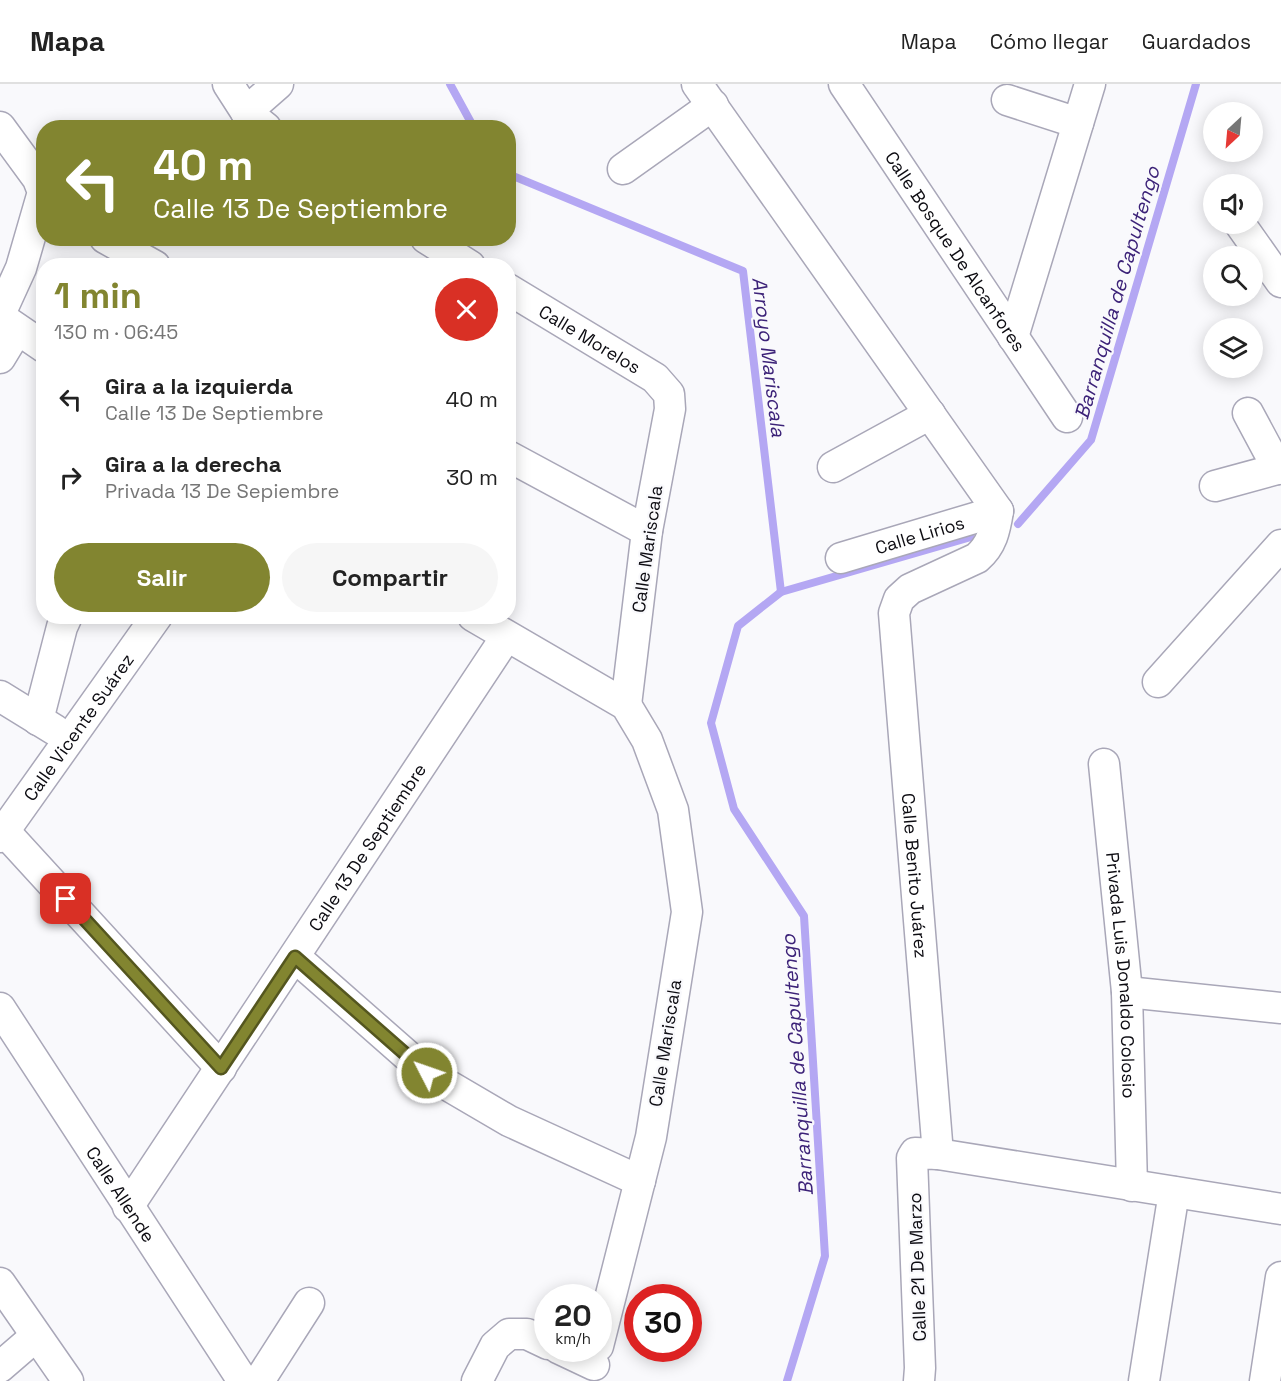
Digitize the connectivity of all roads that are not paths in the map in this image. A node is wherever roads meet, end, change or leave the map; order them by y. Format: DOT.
graph roads {
  1 [pos="228,84"];
  2 [pos="278,84"];
  3 [pos="844,84"];
  4 [pos="1090,84"];
  5 [pos="705,95"];
  6 [pos="1007,100"];
  7 [pos="256,120"];
  8 [pos="1078,123"];
  9 [pos="0,127"];
  10 [pos="623,169"];
  11 [pos="36,176"];
  12 [pos="36,223"];
  13 [pos="1247,234"];
  14 [pos="119,246"];
  15 [pos="439,246"];
  16 [pos="141,258"];
  17 [pos="457,258"];
  18 [pos="1281,282"];
  19 [pos="516,294"];
  20 [pos="6,320"];
  21 [pos="1013,337"];
  22 [pos="36,341"];
  23 [pos="0,358"];
  24 [pos="669,394"];
  25 [pos="1248,413"];
  26 [pos="930,414"];
  27 [pos="1067,417"];
  28 [pos="516,460"];
  29 [pos="833,467"];
  30 [pos="1280,469"];
  31 [pos="1215,486"];
  32 [pos="996,523"];
  33 [pos="647,531"];
  34 [pos="1281,545"];
  35 [pos="841,558"];
  36 [pos="63,624"];
  37 [pos="151,624"];
  38 [pos="486,624"];
  39 [pos="506,637"];
  40 [pos="1158,682"];
  41 [pos="0,696"];
  42 [pos="626,705"];
  43 [pos="38,720"];
  44 [pos="70,740"];
  45 [pos="1104,764"];
  46 [pos="2,834"];
  47 [pos="295,957"];
  48 [pos="1127,992"];
  49 [pos="0,1008"];
  50 [pos="1281,1008"];
  51 [pos="221,1068"];
  52 [pos="926,1154"];
  53 [pos="640,1181"];
  54 [pos="1132,1186"];
  55 [pos="1174,1192"];
  56 [pos="128,1207"];
  57 [pos="1281,1209"];
  58 [pos="1281,1277"];
  59 [pos="0,1283"];
  60 [pos="612,1295"];
  61 [pos="309,1303"];
  62 [pos="36,1336"];
  63 [pos="534,1337"];
  64 [pos="0,1367"];
  65 [pos="68,1381"];
  66 [pos="243,1381"];
  67 [pos="259,1381"];
  68 [pos="477,1381"];
  69 [pos="919,1381"];
  70 [pos="1144,1381"];
  71 [pos="1265,1381"];
  1 -- 7 [label="street"];
  2 -- 7 [label="street"];
  3 -- 21 [label="street, Calle Bosque De Alcanfores"];
  4 -- 8 [label="street"];
  5 -- 10 [label="street"];
  5 -- 26 [label="street"];
  6 -- 8 [label="street"];
  8 -- 21 [label="street"];
  9 -- 11 [label="street"];
  12 -- 20 [label="street"];
  13 -- 18 [label="street"];
  14 -- 16 [label="street"];
  15 -- 17 [label="street"];
  19 -- 24 [label="street, Calle Morelos"];
  20 -- 22 [label="street"];
  20 -- 23 [label="street"];
  21 -- 27 [label="street, Calle Bosque De Alcanfores"];
  24 -- 33 [label="street, Calle Mariscala"];
  25 -- 30 [label="street"];
  26 -- 29 [label="street"];
  26 -- 32 [label="street"];
  28 -- 33 [label="street"];
  30 -- 31 [label="street"];
  32 -- 35 [label="street, Calle Lirios"];
  32 -- 52 [label="street, Calle Benito Juárez"];
  33 -- 42 [label="street, Calle Mariscala"];
  34 -- 40 [label="street"];
  36 -- 43 [label="street"];
  37 -- 44 [label="street, Calle Vicente Suárez"];
  38 -- 39 [label="street"];
  39 -- 42 [label="street"];
  39 -- 47 [label="street, Calle 13 De Septiembre"];
  41 -- 43 [label="street"];
  42 -- 53 [label="street, Calle Mariscala"];
  43 -- 44 [label="street"];
  44 -- 46 [label="street, Calle Vicente Suárez"];
  45 -- 48 [label="street, Privada Luis Donaldo Colosio"];
  46 -- 51 [label="street"];
  47 -- 51 [label="street, Calle 13 De Septiembre"];
  47 -- 53 [label="street"];
  48 -- 50 [label="street"];
  48 -- 54 [label="street, Privada Luis Donaldo Colosio"];
  49 -- 56 [label="street, Calle Allende"];
  51 -- 56 [label="street, Calle 13 De Septiembre"];
  52 -- 54 [label="street"];
  52 -- 69 [label="street, Calle 21 De Marzo"];
  53 -- 60 [label="street, Calle Mariscala"];
  54 -- 55 [label="street"];
  55 -- 57 [label="street"];
  55 -- 70 [label="street"];
  56 -- 66 [label="street, Calle Allende"];
  58 -- 71 [label="street"];
  59 -- 62 [label="street"];
  61 -- 67 [label="street"];
  62 -- 64 [label="street"];
  62 -- 65 [label="street"];
  63 -- 68 [label="street"];
}
